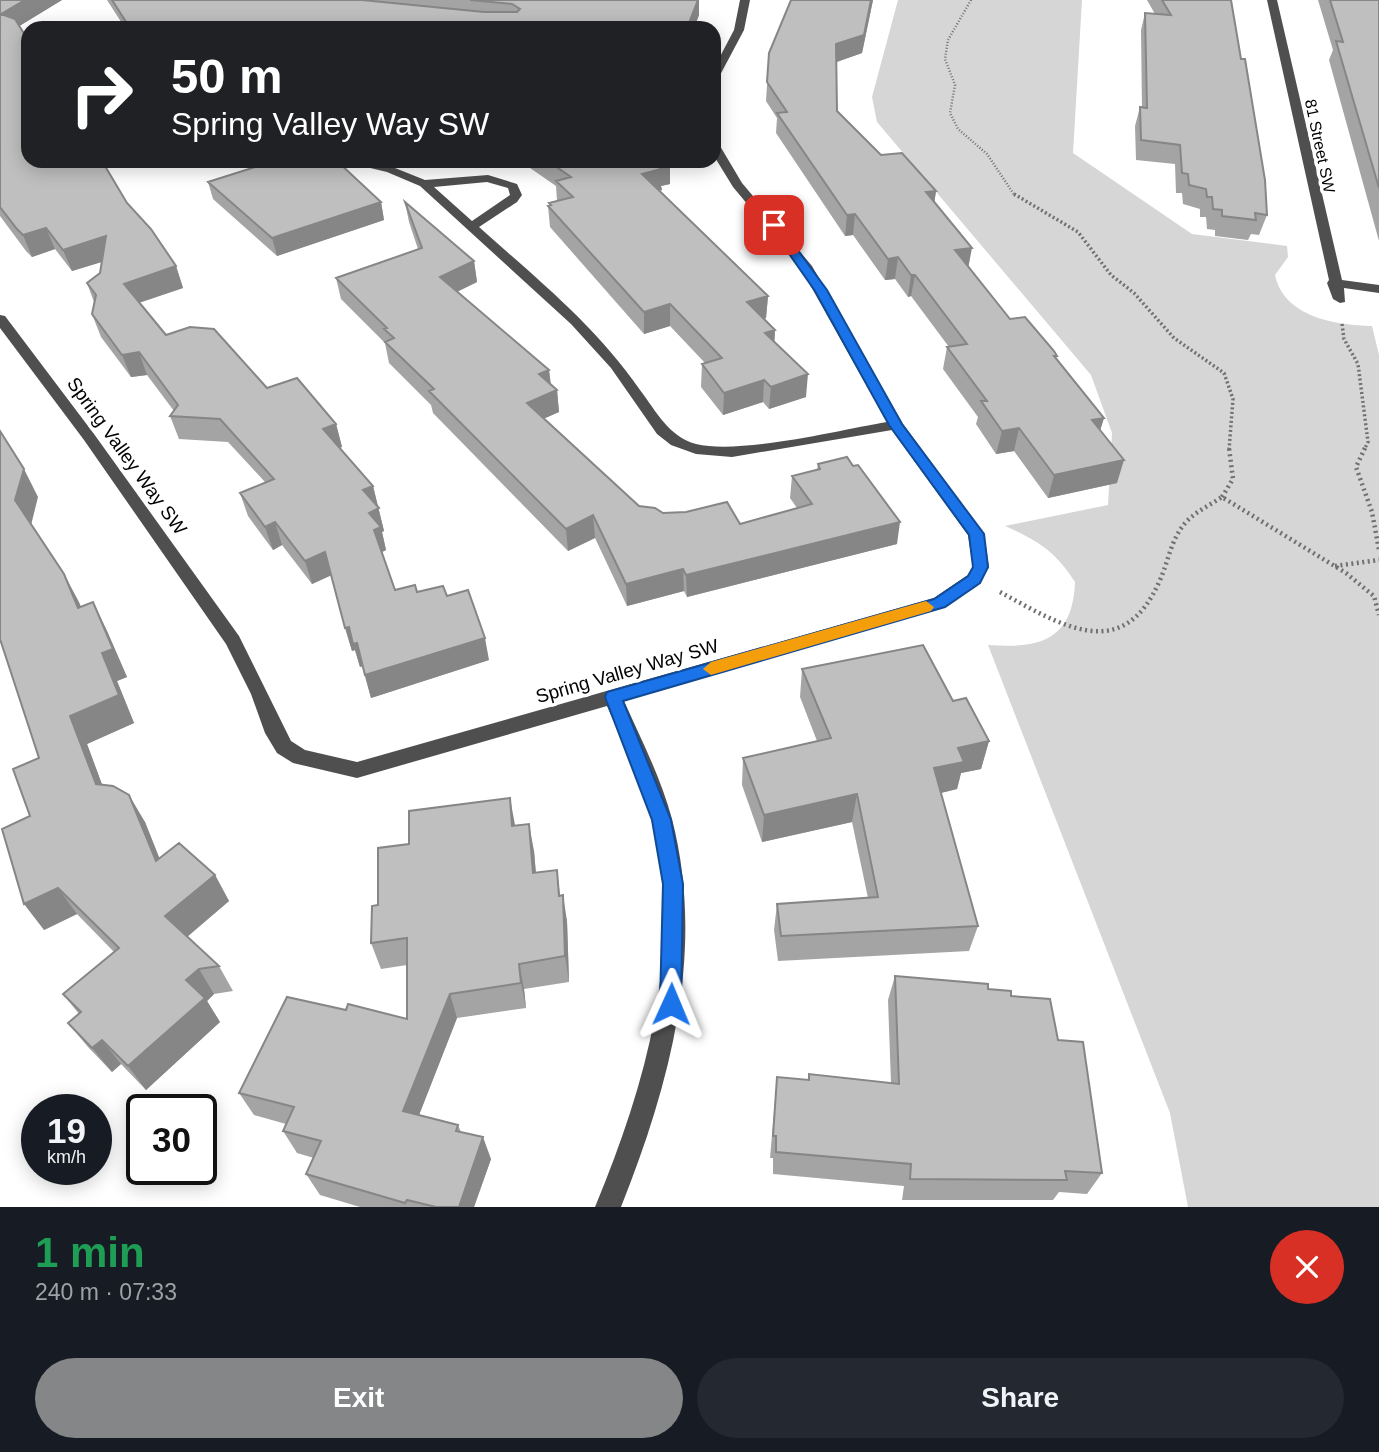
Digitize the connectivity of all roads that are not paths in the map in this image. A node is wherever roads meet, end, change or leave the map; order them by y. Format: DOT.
graph roads {
  1 [pos="745,0"];
  2 [pos="1272,0"];
  3 [pos="721,48"];
  4 [pos="729,49"];
  5 [pos="721,64"];
  6 [pos="721,162"];
  7 [pos="385,168"];
  8 [pos="424,184"];
  9 [pos="472,226"];
  10 [pos="1334,283"];
  11 [pos="1379,289"];
  12 [pos="1340,299"];
  13 [pos="0,319"];
  14 [pos="896,425"];
  15 [pos="613,697"];
  16 [pos="608,1207"];
  1 -- 4 [label="street"];
  2 -- 10 [label="street, 81 Street SW"];
  3 -- 4 [label="street"];
  4 -- 5 [label="street"];
  6 -- 14 [label="street"];
  7 -- 8 [label="street"];
  8 -- 9 [label="street"];
  8 -- 9 [label="street"];
  9 -- 14 [label="street"];
  10 -- 11 [label="street"];
  10 -- 12 [label="street, 81 Street SW"];
  13 -- 15 [label="street, Spring Valley Way SW"];
  14 -- 15 [label="street, Spring Valley Way SW"];
  15 -- 16 [label="street"];
}
